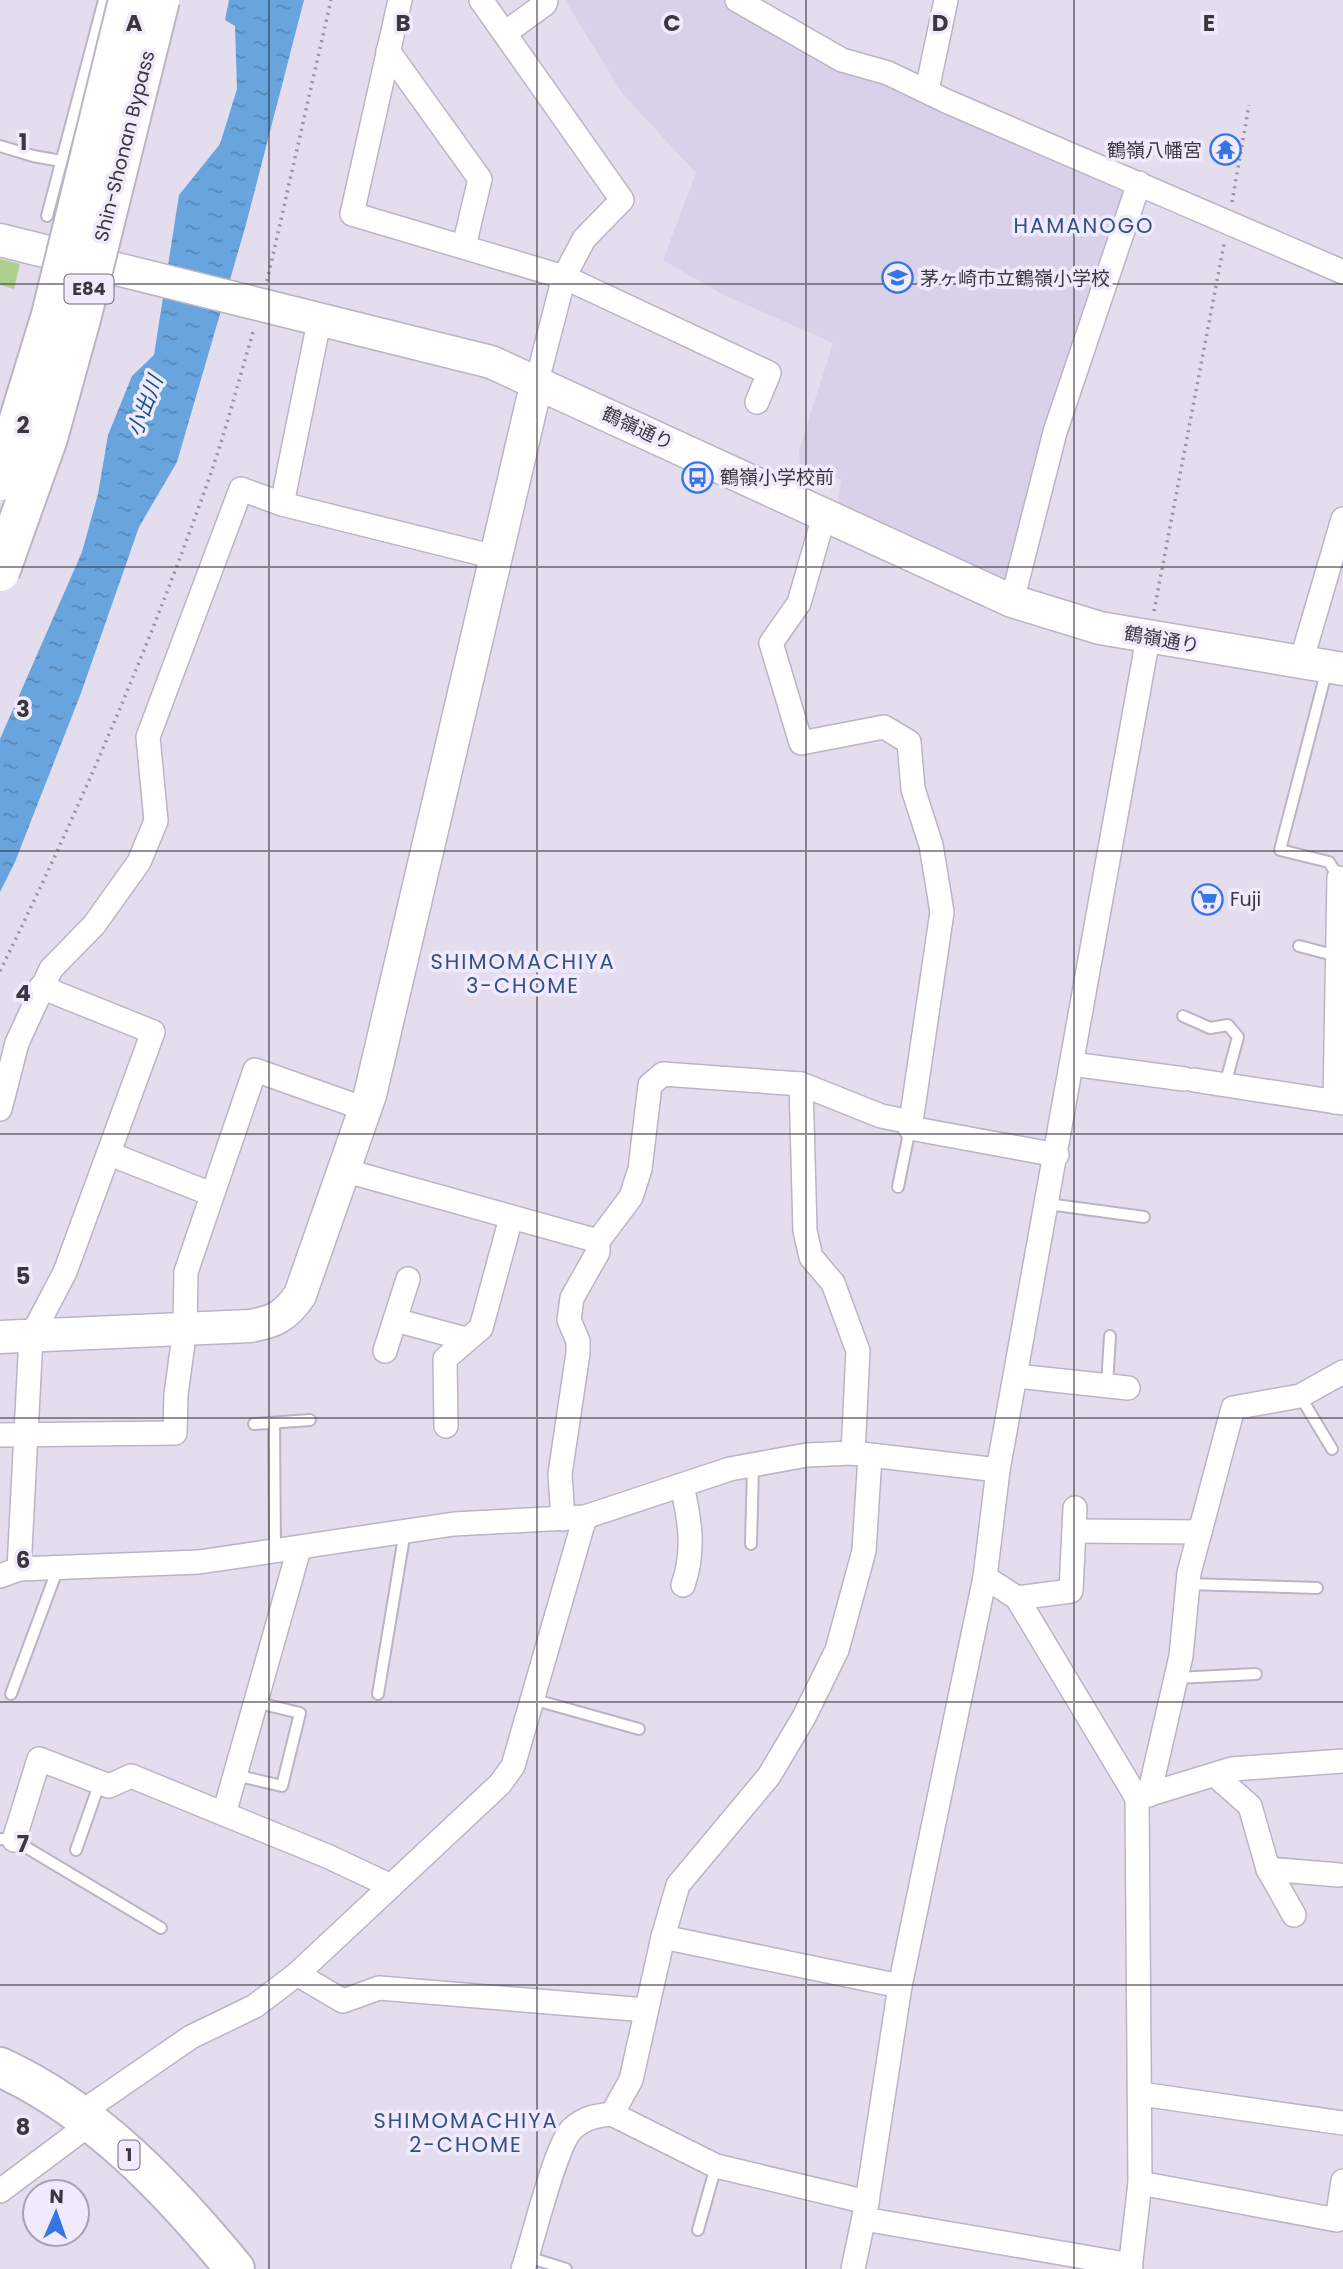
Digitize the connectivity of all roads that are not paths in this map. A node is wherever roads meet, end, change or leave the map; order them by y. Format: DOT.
graph roads {
  1 [pos="105,0"];
  2 [pos="128,0"];
  3 [pos="160,0"];
  4 [pos="400,0"];
  5 [pos="481,0"];
  6 [pos="546,0"];
  7 [pos="737,0"];
  8 [pos="946,0"];
  9 [pos="505,33"];
  10 [pos="388,51"];
  11 [pos="928,90"];
  12 [pos="0,146"];
  13 [pos="61,161"];
  14 [pos="1139,183"];
  15 [pos="47,216"];
  16 [pos="0,240"];
  17 [pos="464,246"];
  18 [pos="80,261"];
  19 [pos="1343,272"];
  20 [pos="565,277"];
  21 [pos="320,317"];
  22 [pos="537,381"];
  23 [pos="757,402"];
  24 [pos="0,443"];
  25 [pos="0,481"];
  26 [pos="282,504"];
  27 [pos="824,516"];
  28 [pos="1343,519"];
  29 [pos="495,557"];
  30 [pos="0,572"];
  31 [pos="1013,601"];
  32 [pos="1150,629"];
  33 [pos="1324,666"];
  34 [pos="1339,878"];
  35 [pos="1339,944"];
  36 [pos="1299,946"];
  37 [pos="41,987"];
  38 [pos="1183,1016"];
  39 [pos="1073,1064"];
  40 [pos="802,1084"];
  41 [pos="1225,1085"];
  42 [pos="1339,1103"];
  43 [pos="0,1108"];
  44 [pos="365,1109"];
  45 [pos="911,1125"];
  46 [pos="110,1154"];
  47 [pos="1057,1155"];
  48 [pos="343,1170"];
  49 [pos="898,1187"];
  50 [pos="211,1194"];
  51 [pos="1048,1204"];
  52 [pos="1144,1217"];
  53 [pos="511,1218"];
  54 [pos="598,1241"];
  55 [pos="408,1279"];
  56 [pos="395,1320"];
  57 [pos="185,1329"];
  58 [pos="1110,1336"];
  59 [pos="15,1337"];
  60 [pos="466,1339"];
  61 [pos="385,1351"];
  62 [pos="1343,1372"];
  63 [pos="1016,1376"];
  64 [pos="1117,1387"];
  65 [pos="1300,1396"];
  66 [pos="310,1420"];
  67 [pos="274,1423"];
  68 [pos="254,1424"];
  69 [pos="446,1426"];
  70 [pos="0,1436"];
  71 [pos="28,1437"];
  72 [pos="1332,1449"];
  73 [pos="862,1455"];
  74 [pos="753,1465"];
  75 [pos="998,1470"];
  76 [pos="682,1486"];
  77 [pos="1075,1508"];
  78 [pos="574,1518"];
  79 [pos="405,1531"];
  80 [pos="1074,1531"];
  81 [pos="1200,1532"];
  82 [pos="751,1544"];
  83 [pos="299,1549"];
  84 [pos="275,1552"];
  85 [pos="58,1568"];
  86 [pos="10,1572"];
  87 [pos="985,1577"];
  88 [pos="1188,1584"];
  89 [pos="682,1585"];
  90 [pos="1317,1588"];
  91 [pos="1017,1598"];
  92 [pos="1256,1674"];
  93 [pos="1176,1678"];
  94 [pos="11,1694"];
  95 [pos="378,1694"];
  96 [pos="533,1699"];
  97 [pos="256,1702"];
  98 [pos="639,1729"];
  99 [pos="1343,1761"];
  100 [pos="235,1775"];
  101 [pos="1214,1775"];
  102 [pos="100,1782"];
  103 [pos="1143,1796"];
  104 [pos="224,1814"];
  105 [pos="7,1840"];
  106 [pos="76,1850"];
  107 [pos="1268,1869"];
  108 [pos="1339,1875"];
  109 [pos="391,1886"];
  110 [pos="1294,1915"];
  111 [pos="161,1928"];
  112 [pos="663,1937"];
  113 [pos="298,1974"];
  114 [pos="900,1986"];
  115 [pos="646,2010"];
  116 [pos="0,2067"];
  117 [pos="1141,2094"];
  118 [pos="612,2114"];
  119 [pos="85,2118"];
  120 [pos="1343,2123"];
  121 [pos="716,2166"];
  122 [pos="1343,2181"];
  123 [pos="1140,2183"];
  124 [pos="0,2191"];
  125 [pos="866,2210"];
  126 [pos="698,2230"];
  127 [pos="526,2263"];
  128 [pos="1130,2267"];
  129 [pos="234,2269"];
  130 [pos="566,2269"];
  131 [pos="853,2269"];
  1 -- 13 [label="lane"];
  1 -- 18 [label="street"];
  2 -- 25 [label="highway, Shin-Shonan Bypass / E84, bridge"];
  3 -- 30 [label="highway, Shin-Shonan Bypass / E84, bridge"];
  4 -- 10 [label="street"];
  5 -- 9 [label="street"];
  6 -- 9 [label="street"];
  7 -- 11 [label="street"];
  8 -- 11 [label="street"];
  9 -- 20 [label="street"];
  10 -- 17 [label="street"];
  10 -- 17 [label="street"];
  11 -- 14 [label="street"];
  12 -- 13 [label="lane"];
  13 -- 15 [label="lane"];
  14 -- 19 [label="street"];
  14 -- 31 [label="street"];
  16 -- 18 [label="street, 鶴嶺通り"];
  17 -- 20 [label="street"];
  18 -- 21 [label="street, 鶴嶺通り"];
  18 -- 24 [label="street"];
  20 -- 22 [label="street"];
  20 -- 23 [label="street"];
  21 -- 22 [label="street, 鶴嶺通り"];
  21 -- 26 [label="street"];
  22 -- 27 [label="street, 鶴嶺通り"];
  22 -- 29 [label="street"];
  26 -- 29 [label="street"];
  26 -- 37 [label="street"];
  27 -- 31 [label="street, 鶴嶺通り"];
  27 -- 45 [label="street"];
  28 -- 33 [label="street"];
  29 -- 44 [label="street"];
  31 -- 32 [label="street, 鶴嶺通り"];
  32 -- 33 [label="street, 鶴嶺通り"];
  32 -- 39 [label="street"];
  33 -- 34 [label="lane"];
  34 -- 35 [label="street"];
  35 -- 36 [label="lane"];
  35 -- 42 [label="street"];
  37 -- 43 [label="street"];
  37 -- 46 [label="street"];
  38 -- 41 [label="lane"];
  39 -- 41 [label="street"];
  39 -- 47 [label="street"];
  40 -- 45 [label="street"];
  40 -- 54 [label="street"];
  40 -- 73 [label="street"];
  41 -- 42 [label="street"];
  44 -- 48 [label="street"];
  44 -- 50 [label="street"];
  45 -- 47 [label="street"];
  45 -- 49 [label="lane"];
  46 -- 50 [label="street"];
  46 -- 59 [label="street"];
  47 -- 51 [label="street"];
  48 -- 53 [label="street"];
  48 -- 57 [label="street"];
  50 -- 57 [label="street"];
  51 -- 52 [label="lane"];
  51 -- 63 [label="street"];
  53 -- 54 [label="street"];
  53 -- 60 [label="street"];
  54 -- 78 [label="street"];
  55 -- 56 [label="street"];
  56 -- 60 [label="street"];
  56 -- 61 [label="street"];
  57 -- 59 [label="street"];
  57 -- 71 [label="street"];
  58 -- 64 [label="lane"];
  59 -- 71 [label="street"];
  60 -- 69 [label="street"];
  62 -- 65 [label="street"];
  63 -- 64 [label="street"];
  63 -- 75 [label="street"];
  65 -- 72 [label="lane"];
  65 -- 81 [label="street"];
  66 -- 67 [label="lane"];
  67 -- 68 [label="lane"];
  67 -- 84 [label="lane"];
  70 -- 71 [label="street"];
  71 -- 86 [label="street"];
  73 -- 74 [label="street"];
  73 -- 75 [label="street"];
  73 -- 112 [label="street"];
  74 -- 76 [label="street"];
  74 -- 82 [label="lane"];
  75 -- 87 [label="street"];
  76 -- 78 [label="street"];
  76 -- 89 [label="street"];
  77 -- 80 [label="street"];
  78 -- 79 [label="street"];
  78 -- 96 [label="street"];
  79 -- 83 [label="street"];
  79 -- 95 [label="lane"];
  80 -- 81 [label="street"];
  80 -- 91 [label="street"];
  81 -- 88 [label="street"];
  83 -- 84 [label="street"];
  83 -- 97 [label="street"];
  84 -- 85 [label="street"];
  85 -- 86 [label="street"];
  85 -- 94 [label="lane"];
  87 -- 91 [label="street"];
  87 -- 114 [label="street"];
  88 -- 90 [label="lane"];
  88 -- 93 [label="street"];
  91 -- 103 [label="street"];
  92 -- 93 [label="lane"];
  93 -- 103 [label="street"];
  96 -- 98 [label="lane"];
  96 -- 109 [label="street"];
  97 -- 100 [label="street"];
  97 -- 100 [label="lane"];
  99 -- 101 [label="street"];
  100 -- 104 [label="street"];
  101 -- 103 [label="street"];
  101 -- 107 [label="street"];
  102 -- 104 [label="street"];
  102 -- 105 [label="street"];
  102 -- 106 [label="lane"];
  103 -- 117 [label="street"];
  104 -- 109 [label="street"];
  105 -- 111 [label="lane"];
  107 -- 108 [label="street"];
  107 -- 110 [label="street"];
  109 -- 113 [label="street"];
  112 -- 114 [label="street"];
  112 -- 115 [label="street"];
  113 -- 115 [label="street"];
  113 -- 119 [label="street"];
  114 -- 125 [label="street"];
  115 -- 118 [label="street"];
  116 -- 119 [label="highway, 1"];
  117 -- 120 [label="street"];
  117 -- 123 [label="street"];
  118 -- 121 [label="street"];
  118 -- 127 [label="street"];
  119 -- 124 [label="street"];
  119 -- 129 [label="highway, 1"];
  121 -- 125 [label="street"];
  121 -- 126 [label="lane"];
  122 -- 123 [label="street"];
  123 -- 128 [label="street"];
  125 -- 128 [label="street"];
  125 -- 131 [label="street"];
  127 -- 130 [label="lane"];
}
